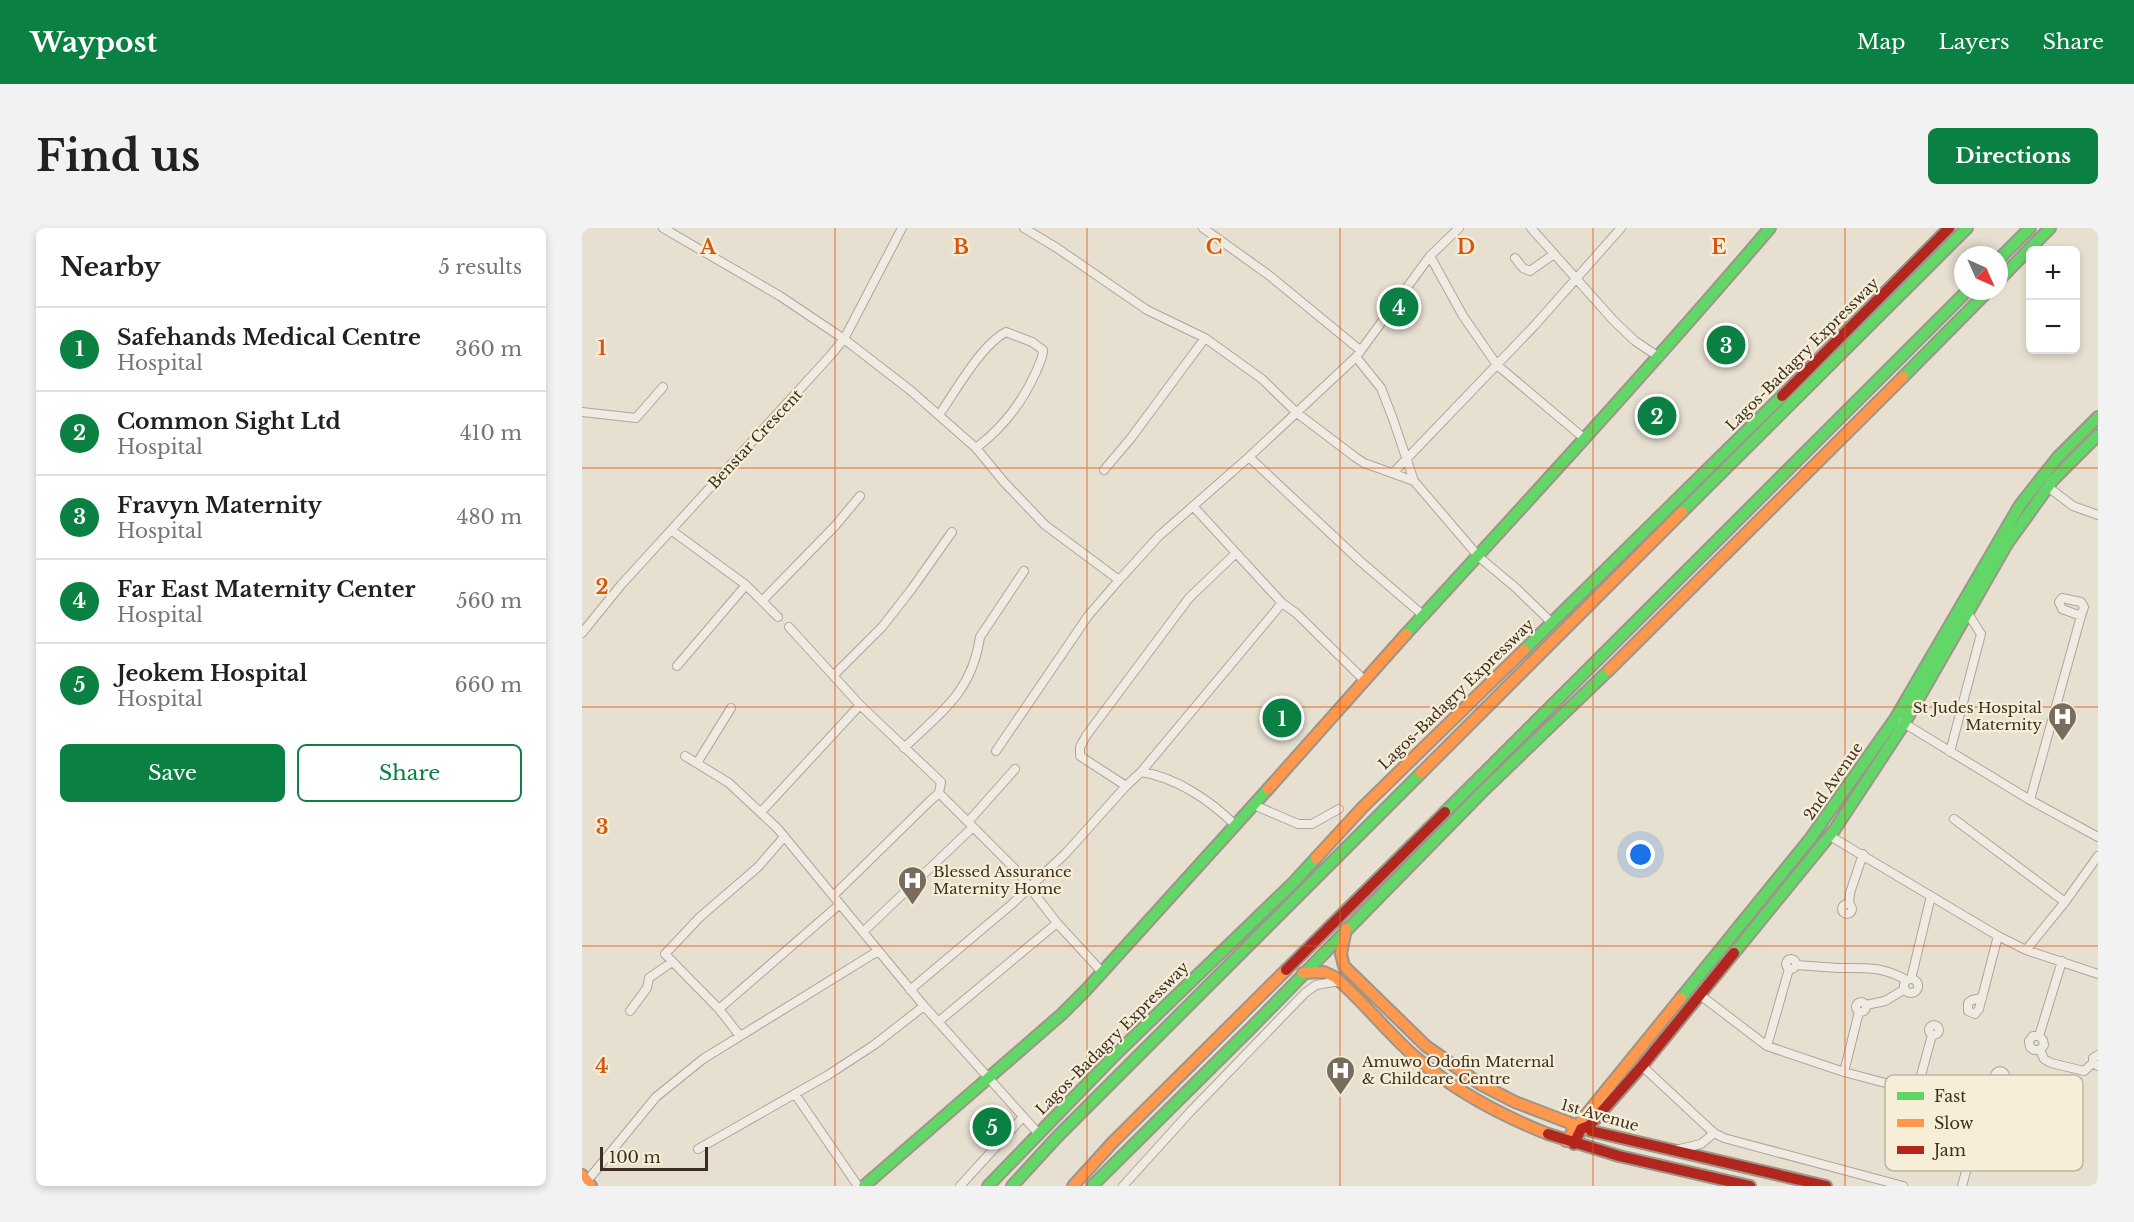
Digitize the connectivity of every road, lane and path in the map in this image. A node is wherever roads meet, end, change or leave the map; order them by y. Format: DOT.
graph roads {
  1 [pos="663,228"];
  2 [pos="902,228"];
  3 [pos="1024,228"];
  4 [pos="1203,228"];
  5 [pos="1459,228"];
  6 [pos="1531,228"];
  7 [pos="1621,228"];
  8 [pos="1770,228"];
  9 [pos="1949,228"];
  10 [pos="1967,228"];
  11 [pos="2030,228"];
  12 [pos="2050,228"];
  13 [pos="2008,250"];
  14 [pos="1554,254"];
  15 [pos="1430,256"];
  16 [pos="1515,258"];
  17 [pos="2008,271"];
  18 [pos="1576,279"];
  19 [pos="1958,300"];
  20 [pos="1979,300"];
  21 [pos="1205,338"];
  22 [pos="844,339"];
  23 [pos="1358,354"];
  24 [pos="1659,357"];
  25 [pos="1497,365"];
  26 [pos="663,387"];
  27 [pos="582,412"];
  28 [pos="1298,413"];
  29 [pos="939,415"];
  30 [pos="2098,417"];
  31 [pos="2098,435"];
  32 [pos="1585,439"];
  33 [pos="976,448"];
  34 [pos="1250,457"];
  35 [pos="1407,460"];
  36 [pos="1104,470"];
  37 [pos="1393,473"];
  38 [pos="1414,480"];
  39 [pos="2048,487"];
  40 [pos="860,496"];
  41 [pos="1193,506"];
  42 [pos="2098,515"];
  43 [pos="671,530"];
  44 [pos="952,532"];
  45 [pos="1236,553"];
  46 [pos="1479,556"];
  47 [pos="1024,571"];
  48 [pos="1119,580"];
  49 [pos="746,585"];
  50 [pos="763,600"];
  51 [pos="1282,603"];
  52 [pos="1967,612"];
  53 [pos="1424,616"];
  54 [pos="2081,616"];
  55 [pos="778,617"];
  56 [pos="1551,622"];
  57 [pos="789,627"];
  58 [pos="582,633"];
  59 [pos="677,666"];
  60 [pos="834,675"];
  61 [pos="1364,680"];
  62 [pos="860,705"];
  63 [pos="731,708"];
  64 [pos="1900,721"];
  65 [pos="904,748"];
  66 [pos="996,751"];
  67 [pos="1950,752"];
  68 [pos="685,756"];
  69 [pos="697,763"];
  70 [pos="1015,770"];
  71 [pos="1141,772"];
  72 [pos="1126,786"];
  73 [pos="939,793"];
  74 [pos="2030,800"];
  75 [pos="1254,805"];
  76 [pos="1339,809"];
  77 [pos="761,812"];
  78 [pos="1954,819"];
  79 [pos="970,825"];
  80 [pos="1235,825"];
  81 [pos="1830,836"];
  82 [pos="784,837"];
  83 [pos="2098,837"];
  84 [pos="1863,854"];
  85 [pos="2098,856"];
  86 [pos="1030,887"];
  87 [pos="834,895"];
  88 [pos="1930,896"];
  89 [pos="2065,902"];
  90 [pos="840,904"];
  91 [pos="1849,904"];
  92 [pos="1057,923"];
  93 [pos="1346,929"];
  94 [pos="863,932"];
  95 [pos="1998,936"];
  96 [pos="2026,950"];
  97 [pos="878,951"];
  98 [pos="2062,961"];
  99 [pos="672,962"];
  100 [pos="1102,972"];
  101 [pos="1303,973"];
  102 [pos="2098,974"];
  103 [pos="1909,980"];
  104 [pos="1340,981"];
  105 [pos="1905,989"];
  106 [pos="910,990"];
  107 [pos="1700,995"];
  108 [pos="1982,998"];
  109 [pos="924,1006"];
  110 [pos="719,1009"];
  111 [pos="630,1011"];
  112 [pos="939,1022"];
  113 [pos="1932,1035"];
  114 [pos="740,1036"];
  115 [pos="1767,1046"];
  116 [pos="2098,1055"];
  117 [pos="2096,1065"];
  118 [pos="1642,1066"];
  119 [pos="1844,1072"];
  120 [pos="1921,1075"];
  121 [pos="989,1078"];
  122 [pos="1885,1082"];
  123 [pos="795,1094"];
  124 [pos="1599,1115"];
  125 [pos="1023,1117"];
  126 [pos="1577,1127"];
  127 [pos="1038,1133"];
  128 [pos="1714,1133"];
  129 [pos="1613,1135"];
  130 [pos="1570,1142"];
  131 [pos="698,1149"];
  132 [pos="1673,1150"];
  133 [pos="1966,1171"];
  134 [pos="587,1181"];
  135 [pos="858,1186"];
  136 [pos="864,1186"];
  137 [pos="960,1186"];
  138 [pos="988,1186"];
  139 [pos="1012,1186"];
  140 [pos="1072,1186"];
  141 [pos="1092,1186"];
  142 [pos="1123,1186"];
  143 [pos="1750,1186"];
  144 [pos="1826,1186"];
  145 [pos="1903,1186"];
  146 [pos="1962,1186"];
  1 -- 22 [label="street"];
  2 -- 22 [label="street, Benstar Crescent"];
  3 -- 21 [label="street"];
  4 -- 23 [label="street"];
  5 -- 15 [label="street"];
  6 -- 14 [label="street"];
  7 -- 18 [label="street"];
  8 -- 24 [label="main road"];
  9 -- 56 [label="main road, Lagos-Badagry Expressway"];
  10 -- 139 [label="main road, Lagos-Badagry Expressway"];
  11 -- 13 [label="main road"];
  12 -- 17 [label="main road"];
  14 -- 16 [label="street"];
  14 -- 18 [label="street"];
  15 -- 23 [label="street"];
  15 -- 25 [label="street"];
  18 -- 24 [label="street"];
  18 -- 25 [label="street"];
  19 -- 140 [label="main road"];
  20 -- 93 [label="main road"];
  21 -- 28 [label="street"];
  21 -- 36 [label="street"];
  22 -- 29 [label="street"];
  22 -- 43 [label="street, Benstar Crescent"];
  23 -- 28 [label="street"];
  23 -- 35 [label="street"];
  24 -- 32 [label="main road"];
  25 -- 32 [label="street"];
  25 -- 35 [label="street"];
  26 -- 27 [label="street"];
  28 -- 34 [label="street"];
  28 -- 37 [label="street"];
  29 -- 33 [label="street"];
  29 -- 33 [label="street"];
  30 -- 64 [label="main road, 2nd Avenue"];
  31 -- 39 [label="main road, 2nd Avenue"];
  32 -- 46 [label="main road"];
  33 -- 48 [label="street"];
  34 -- 41 [label="street"];
  34 -- 53 [label="street"];
  35 -- 37 [label="street"];
  35 -- 38 [label="street"];
  37 -- 38 [label="street"];
  38 -- 46 [label="street"];
  39 -- 42 [label="street"];
  39 -- 52 [label="main road, 2nd Avenue"];
  40 -- 50 [label="street"];
  41 -- 45 [label="street"];
  41 -- 48 [label="street"];
  43 -- 49 [label="street"];
  43 -- 58 [label="street, Benstar Crescent"];
  44 -- 60 [label="street"];
  45 -- 51 [label="street"];
  45 -- 72 [label="street"];
  46 -- 53 [label="main road"];
  46 -- 56 [label="street"];
  47 -- 65 [label="street"];
  48 -- 66 [label="street"];
  49 -- 50 [label="street"];
  49 -- 59 [label="street"];
  50 -- 55 [label="street"];
  51 -- 61 [label="street"];
  51 -- 71 [label="street"];
  52 -- 64 [label="main road, 2nd Avenue"];
  52 -- 67 [label="street"];
  53 -- 61 [label="main road"];
  54 -- 74 [label="street"];
  56 -- 127 [label="main road, Lagos-Badagry Expressway"];
  57 -- 60 [label="street"];
  60 -- 62 [label="street"];
  61 -- 75 [label="main road"];
  62 -- 65 [label="street"];
  62 -- 77 [label="street"];
  63 -- 69 [label="street"];
  64 -- 67 [label="street"];
  64 -- 81 [label="main road, 2nd Avenue"];
  64 -- 126 [label="main road, 2nd Avenue"];
  65 -- 73 [label="street"];
  67 -- 74 [label="street"];
  68 -- 69 [label="street"];
  69 -- 77 [label="street"];
  70 -- 79 [label="street"];
  71 -- 72 [label="street"];
  71 -- 80 [label="street"];
  72 -- 86 [label="street"];
  73 -- 79 [label="street"];
  73 -- 87 [label="street"];
  74 -- 83 [label="street"];
  75 -- 76 [label="street"];
  75 -- 80 [label="main road"];
  77 -- 82 [label="street"];
  78 -- 89 [label="street"];
  79 -- 86 [label="street"];
  79 -- 94 [label="street"];
  80 -- 100 [label="main road"];
  81 -- 84 [label="street"];
  81 -- 107 [label="main road, 2nd Avenue"];
  82 -- 87 [label="street"];
  82 -- 99 [label="street"];
  84 -- 88 [label="street"];
  84 -- 91 [label="street"];
  85 -- 89 [label="street"];
  86 -- 92 [label="street"];
  86 -- 106 [label="street"];
  87 -- 90 [label="street"];
  88 -- 95 [label="street"];
  88 -- 103 [label="street"];
  89 -- 96 [label="street"];
  90 -- 94 [label="street"];
  90 -- 110 [label="street"];
  92 -- 100 [label="street"];
  92 -- 112 [label="street"];
  93 -- 101 [label="main road"];
  93 -- 126 [label="main road, 1st Avenue"];
  94 -- 97 [label="street"];
  95 -- 96 [label="street"];
  95 -- 108 [label="street"];
  96 -- 98 [label="street"];
  97 -- 106 [label="street"];
  97 -- 114 [label="street"];
  98 -- 102 [label="street"];
  98 -- 117 [label="street"];
  99 -- 110 [label="street"];
  99 -- 111 [label="street"];
  100 -- 121 [label="main road"];
  101 -- 104 [label="main road"];
  101 -- 141 [label="main road"];
  103 -- 105 [label="street"];
  103 -- 105 [label="street"];
  103 -- 115 [label="street"];
  104 -- 130 [label="main road"];
  104 -- 142 [label="street"];
  105 -- 119 [label="street"];
  106 -- 109 [label="street"];
  107 -- 115 [label="street"];
  107 -- 118 [label="main road, 2nd Avenue"];
  109 -- 112 [label="street"];
  109 -- 123 [label="street"];
  110 -- 114 [label="street"];
  112 -- 121 [label="street"];
  113 -- 120 [label="street"];
  114 -- 134 [label="street"];
  115 -- 119 [label="street"];
  116 -- 117 [label="street"];
  118 -- 124 [label="main road, 2nd Avenue"];
  118 -- 128 [label="street"];
  119 -- 122 [label="street"];
  121 -- 125 [label="street"];
  121 -- 136 [label="main road"];
  123 -- 131 [label="street"];
  123 -- 135 [label="street"];
  124 -- 126 [label="main road, 2nd Avenue"];
  124 -- 129 [label="main road"];
  125 -- 127 [label="street"];
  125 -- 137 [label="street"];
  126 -- 129 [label="main road, 1st Avenue"];
  126 -- 130 [label="main road, 2nd Avenue"];
  127 -- 138 [label="main road, Lagos-Badagry Expressway"];
  128 -- 132 [label="street"];
  128 -- 145 [label="street"];
  129 -- 132 [label="main road, 1st Avenue"];
  130 -- 143 [label="main road"];
  132 -- 144 [label="main road, 1st Avenue"];
  133 -- 146 [label="street"];
}
